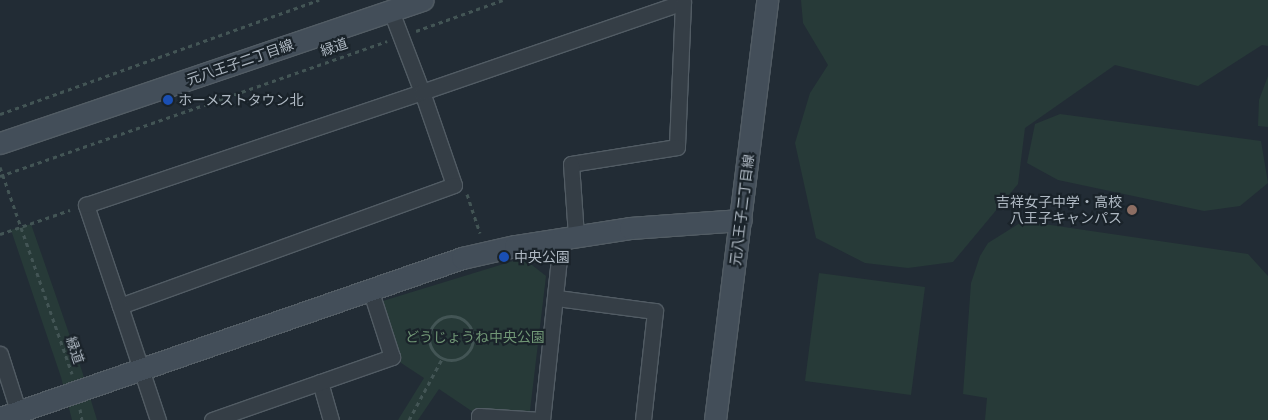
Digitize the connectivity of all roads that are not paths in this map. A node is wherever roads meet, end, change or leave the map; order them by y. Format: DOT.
graph roads {
  1 [pos="422,0"];
  2 [pos="767,0"];
  3 [pos="391,11"];
  4 [pos="422,92"];
  5 [pos="0,143"];
  6 [pos="741,220"];
  7 [pos="568,237"];
  8 [pos="371,292"];
  9 [pos="557,298"];
  10 [pos="120,306"];
  11 [pos="0,354"];
  12 [pos="141,368"];
  13 [pos="320,382"];
  14 [pos="13,416"];
  15 [pos="158,420"];
  16 [pos="212,420"];
  17 [pos="331,420"];
  18 [pos="479,420"];
  19 [pos="542,420"];
  20 [pos="643,420"];
  21 [pos="715,420"];
  1 -- 3 [label="street, 元八王子二丁目線"];
  2 -- 6 [label="street, 元八王子二丁目線"];
  3 -- 4 [label="street"];
  3 -- 5 [label="street, 元八王子二丁目線"];
  4 -- 7 [label="street"];
  4 -- 10 [label="street"];
  4 -- 10 [label="street"];
  6 -- 7 [label="street"];
  6 -- 21 [label="street, 元八王子二丁目線"];
  7 -- 8 [label="street"];
  7 -- 9 [label="street"];
  8 -- 12 [label="street"];
  8 -- 13 [label="street"];
  9 -- 19 [label="street"];
  9 -- 20 [label="street"];
  10 -- 12 [label="street"];
  11 -- 14 [label="street"];
  12 -- 14 [label="street"];
  12 -- 15 [label="street"];
  13 -- 16 [label="street"];
  13 -- 17 [label="street"];
  18 -- 19 [label="street"];
}
